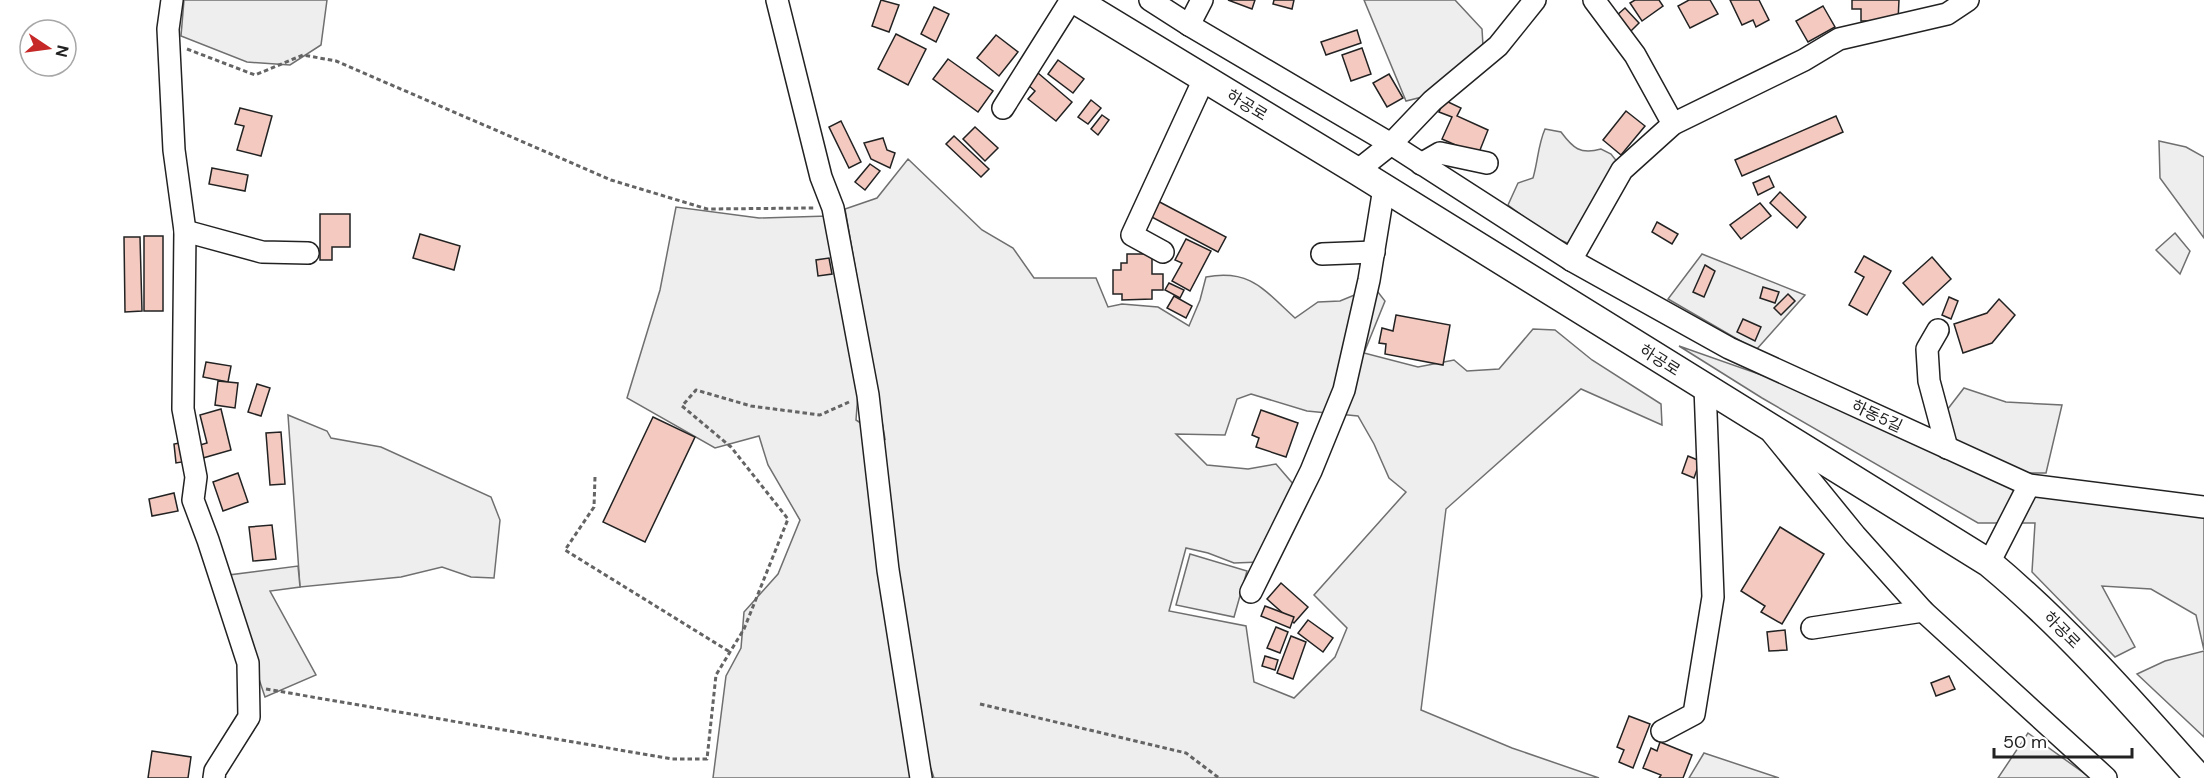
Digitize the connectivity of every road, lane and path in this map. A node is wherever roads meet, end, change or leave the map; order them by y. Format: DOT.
graph roads {
  1 [pos="172,0"];
  2 [pos="777,0"];
  3 [pos="1073,0"];
  4 [pos="1150,0"];
  5 [pos="1202,0"];
  6 [pos="1535,0"];
  7 [pos="1594,0"];
  8 [pos="1968,0"];
  9 [pos="1189,25"];
  10 [pos="168,42"];
  11 [pos="1204,79"];
  12 [pos="1003,108"];
  13 [pos="1673,124"];
  14 [pos="1391,144"];
  15 [pos="1487,163"];
  16 [pos="1421,164"];
  17 [pos="1357,171"];
  18 [pos="1384,188"];
  19 [pos="833,208"];
  20 [pos="185,231"];
  21 [pos="1164,252"];
  22 [pos="1374,252"];
  23 [pos="308,253"];
  24 [pos="1322,254"];
  25 [pos="1571,260"];
  26 [pos="1938,330"];
  27 [pos="1705,387"];
  28 [pos="868,395"];
  29 [pos="1764,424"];
  30 [pos="1947,448"];
  31 [pos="596,477"];
  32 [pos="2029,485"];
  33 [pos="2204,507"];
  34 [pos="1989,563"];
  35 [pos="1251,592"];
  36 [pos="1923,611"];
  37 [pos="1812,628"];
  38 [pos="730,652"];
  39 [pos="248,685"];
  40 [pos="980,704"];
  41 [pos="1662,731"];
  42 [pos="214,778"];
  43 [pos="921,778"];
  44 [pos="1219,778"];
  45 [pos="2106,778"];
  46 [pos="2199,778"];
  1 -- 10 [label="street"];
  2 -- 19 [label="street"];
  3 -- 11 [label="main road, 하공로"];
  3 -- 12 [label="street"];
  4 -- 9 [label="street, 하동5길"];
  5 -- 9 [label="street"];
  6 -- 14 [label="street"];
  7 -- 13 [label="street"];
  8 -- 13 [label="street"];
  9 -- 14 [label="street, 하동5길"];
  10 -- 19 [label="path"];
  10 -- 20 [label="street"];
  11 -- 17 [label="main road, 하공로"];
  11 -- 21 [label="street"];
  13 -- 25 [label="street"];
  14 -- 16 [label="street, 하동5길"];
  14 -- 17 [label="street"];
  15 -- 16 [label="street"];
  16 -- 25 [label="street, 하동5길"];
  17 -- 18 [label="main road, 하공로"];
  18 -- 22 [label="street"];
  18 -- 27 [label="main road, 하공로"];
  19 -- 28 [label="street"];
  20 -- 23 [label="street"];
  20 -- 39 [label="street"];
  22 -- 24 [label="street"];
  22 -- 35 [label="street"];
  25 -- 30 [label="street, 하동5길"];
  26 -- 30 [label="street"];
  27 -- 29 [label="main road, 하공로"];
  27 -- 41 [label="street"];
  28 -- 38 [label="path"];
  28 -- 43 [label="street"];
  29 -- 34 [label="main road, 하공로"];
  29 -- 36 [label="street"];
  30 -- 32 [label="street, 하동5길"];
  31 -- 38 [label="path"];
  32 -- 33 [label="street, 하동5길"];
  32 -- 34 [label="street"];
  34 -- 46 [label="main road, 하공로"];
  36 -- 37 [label="street"];
  36 -- 45 [label="street"];
  38 -- 39 [label="path"];
  39 -- 42 [label="street"];
  40 -- 44 [label="path"];
}
